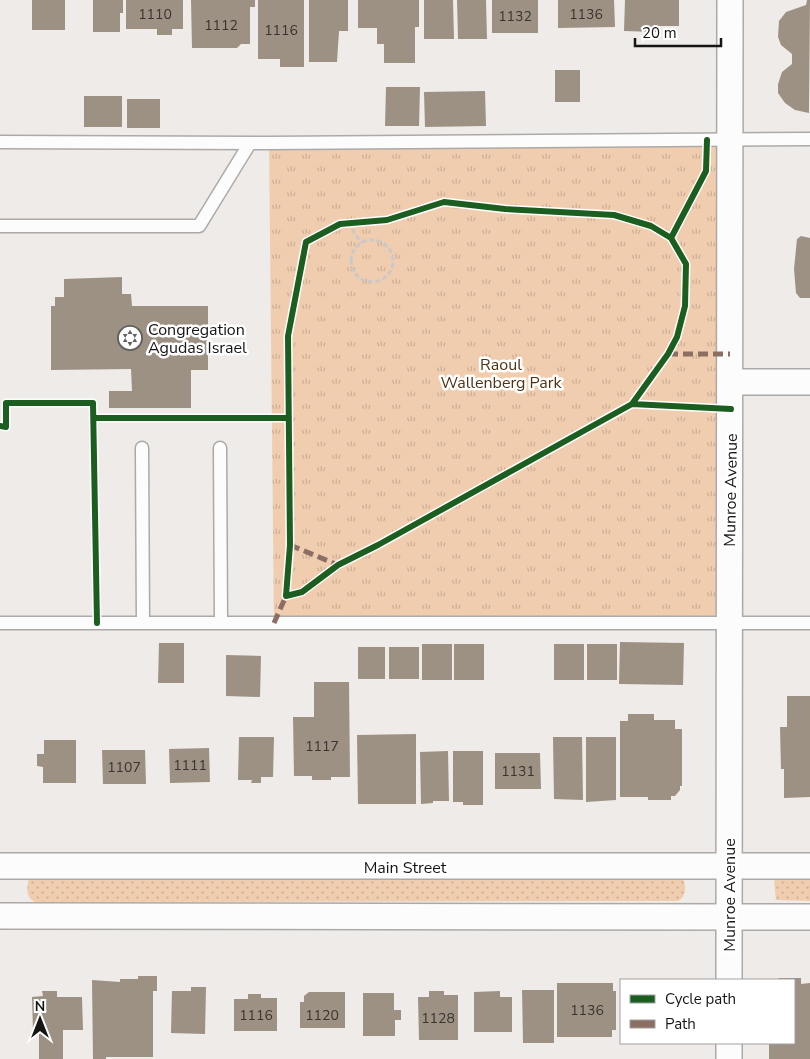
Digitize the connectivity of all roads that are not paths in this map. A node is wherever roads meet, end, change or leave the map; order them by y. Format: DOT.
graph roads {
  1 [pos="730,0"];
  2 [pos="810,139"];
  3 [pos="730,140"];
  4 [pos="0,142"];
  5 [pos="250,143"];
  6 [pos="0,226"];
  7 [pos="731,382"];
  8 [pos="810,382"];
  9 [pos="142,448"];
  10 [pos="220,448"];
  11 [pos="0,623"];
  12 [pos="143,623"];
  13 [pos="221,623"];
  14 [pos="728,623"];
  15 [pos="810,623"];
  16 [pos="0,866"];
  17 [pos="810,866"];
  18 [pos="728,867"];
  19 [pos="0,916"];
  20 [pos="729,917"];
  21 [pos="810,917"];
  22 [pos="729,979"];
  23 [pos="729,1044"];
  24 [pos="729,1059"];
  1 -- 3 [label="street, Munroe Avenue"];
  2 -- 3 [label="lane"];
  3 -- 5 [label="lane"];
  3 -- 7 [label="street, Munroe Avenue"];
  4 -- 5 [label="lane"];
  5 -- 6 [label="lane"];
  7 -- 8 [label="street"];
  7 -- 14 [label="street, Munroe Avenue"];
  9 -- 12 [label="lane"];
  10 -- 13 [label="lane"];
  11 -- 12 [label="lane"];
  12 -- 13 [label="lane"];
  13 -- 14 [label="lane"];
  14 -- 15 [label="lane"];
  14 -- 18 [label="street, Munroe Avenue"];
  16 -- 18 [label="street, Main Street"];
  17 -- 18 [label="street, Main Street"];
  18 -- 20 [label="street, Munroe Avenue"];
  19 -- 20 [label="street"];
  20 -- 21 [label="street"];
  20 -- 22 [label="street, Munroe Avenue"];
  23 -- 24 [label="street"];
}
